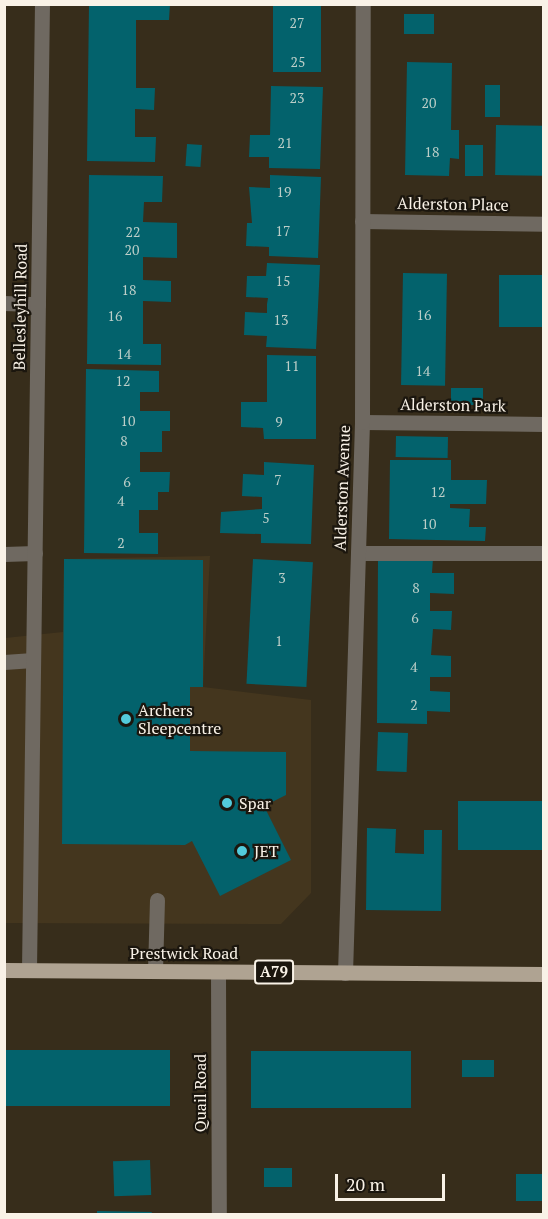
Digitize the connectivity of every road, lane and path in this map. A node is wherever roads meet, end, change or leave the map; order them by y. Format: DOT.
graph roads {
  1 [pos="42,4"];
  2 [pos="363,4"];
  3 [pos="362,221"];
  4 [pos="543,224"];
  5 [pos="4,303"];
  6 [pos="38,304"];
  7 [pos="362,422"];
  8 [pos="543,424"];
  9 [pos="35,553"];
  10 [pos="358,553"];
  11 [pos="543,553"];
  12 [pos="4,554"];
  13 [pos="33,660"];
  14 [pos="4,662"];
  15 [pos="158,900"];
  16 [pos="4,970"];
  17 [pos="29,970"];
  18 [pos="155,971"];
  19 [pos="218,972"];
  20 [pos="345,973"];
  21 [pos="543,974"];
  22 [pos="219,1215"];
  1 -- 6 [label="street, Bellesleyhill Road"];
  2 -- 3 [label="street, Alderston Avenue"];
  3 -- 4 [label="street, Alderston Place"];
  3 -- 7 [label="street, Alderston Avenue"];
  5 -- 6 [label="street"];
  6 -- 9 [label="street, Bellesleyhill Road"];
  7 -- 8 [label="street, Alderston Park"];
  7 -- 10 [label="street, Alderston Avenue"];
  9 -- 12 [label="street"];
  9 -- 13 [label="street, Bellesleyhill Road"];
  10 -- 11 [label="street"];
  10 -- 20 [label="street, Alderston Avenue"];
  13 -- 14 [label="street"];
  13 -- 17 [label="street, Bellesleyhill Road"];
  15 -- 18 [label="street"];
  16 -- 17 [label="main road, Prestwick Road / A79"];
  17 -- 18 [label="main road, Prestwick Road / A79"];
  18 -- 19 [label="main road, Prestwick Road / A79"];
  19 -- 20 [label="main road, Prestwick Road / A79"];
  19 -- 22 [label="street, Quail Road"];
  20 -- 21 [label="main road, Prestwick Road / A79"];
}
